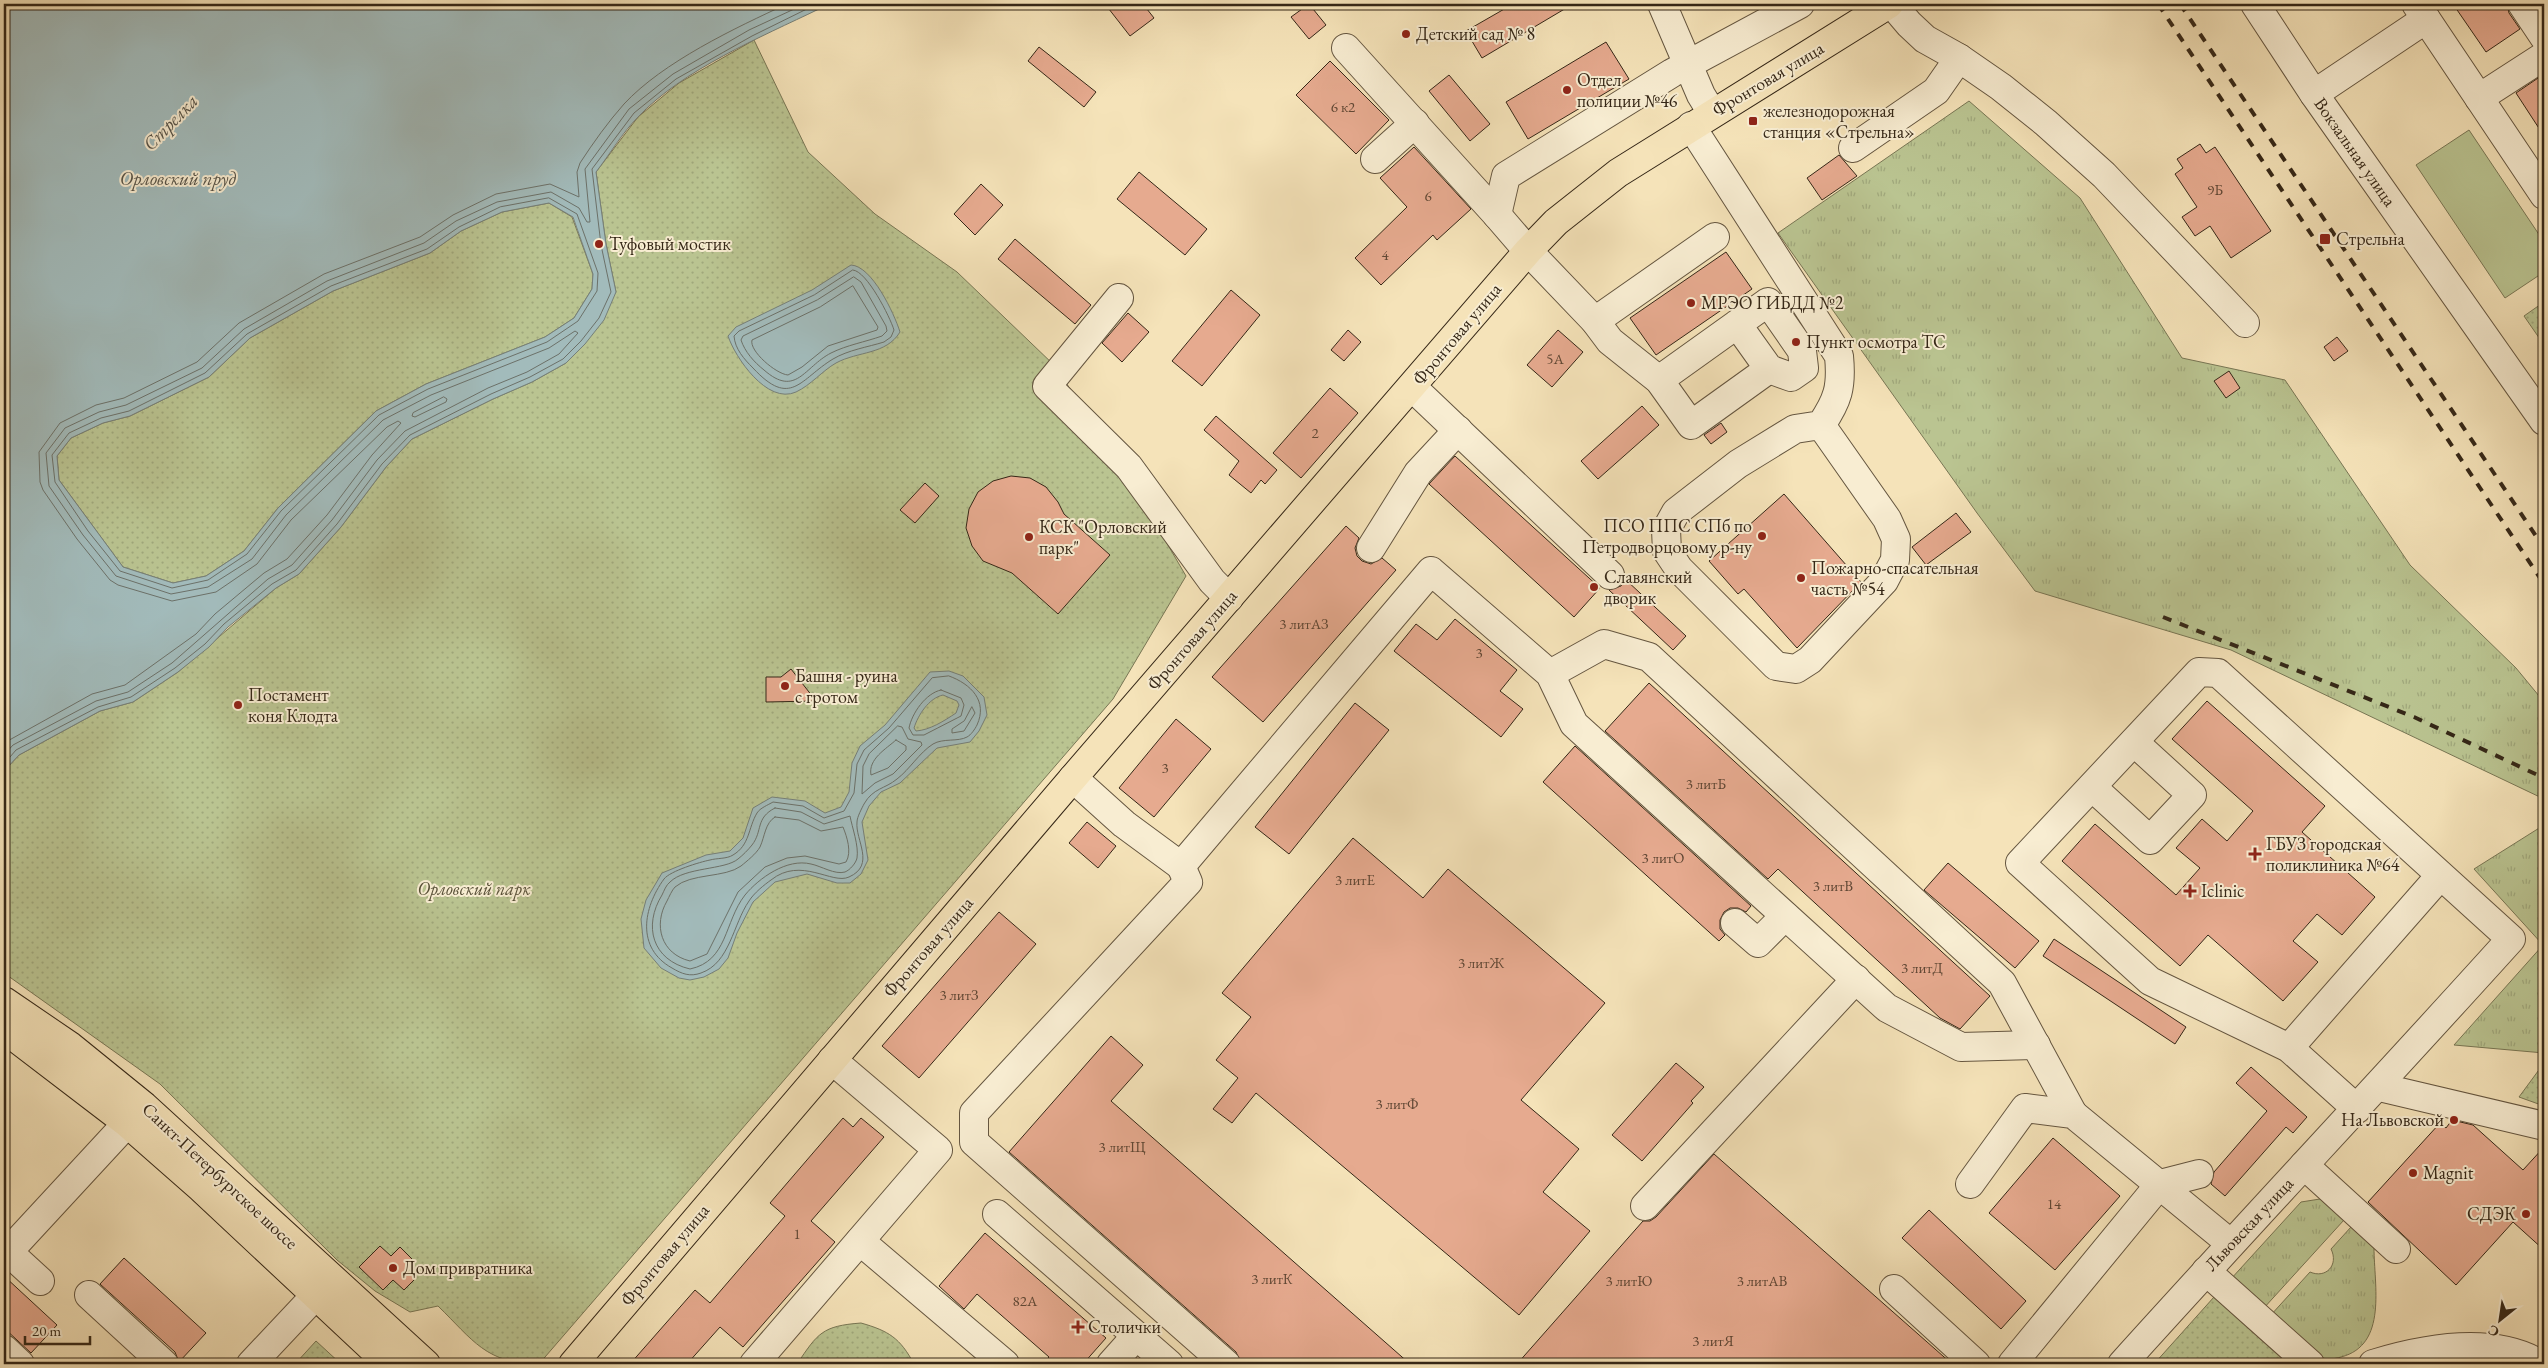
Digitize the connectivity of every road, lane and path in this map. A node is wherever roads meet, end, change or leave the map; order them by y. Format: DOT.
graph roads {
  1 [pos="1662,4"];
  2 [pos="1800,4"];
  3 [pos="1891,4"];
  4 [pos="2255,4"];
  5 [pos="2522,4"];
  6 [pos="2421,11"];
  7 [pos="2544,37"];
  8 [pos="1346,48"];
  9 [pos="2544,56"];
  10 [pos="1959,58"];
  11 [pos="1688,66"];
  12 [pos="2314,94"];
  13 [pos="2479,98"];
  14 [pos="1702,119"];
  15 [pos="1414,123"];
  16 [pos="1853,148"];
  17 [pos="1375,159"];
  18 [pos="2544,194"];
  19 [pos="1498,215"];
  20 [pos="1715,236"];
  21 [pos="1528,251"];
  22 [pos="1119,298"];
  23 [pos="1595,321"];
  24 [pos="2244,322"];
  25 [pos="1738,324"];
  26 [pos="1769,369"];
  27 [pos="1659,380"];
  28 [pos="1412,387"];
  29 [pos="2544,421"];
  30 [pos="1821,426"];
  31 [pos="1458,430"];
  32 [pos="1371,548"];
  33 [pos="1610,575"];
  34 [pos="1229,598"];
  35 [pos="1550,674"];
  36 [pos="2134,742"];
  37 [pos="1072,778"];
  38 [pos="2092,787"];
  39 [pos="1181,866"];
  40 [pos="2440,876"];
  41 [pos="1785,916"];
  42 [pos="1735,924"];
  43 [pos="1856,979"];
  44 [pos="4,1001"];
  45 [pos="4,1029"];
  46 [pos="2036,1045"];
  47 [pos="2289,1048"];
  48 [pos="832,1060"];
  49 [pos="2379,1087"];
  50 [pos="2357,1109"];
  51 [pos="136,1114"];
  52 [pos="2073,1114"];
  53 [pos="2544,1126"];
  54 [pos="2304,1165"];
  55 [pos="2199,1174"];
  56 [pos="1970,1184"];
  57 [pos="2160,1184"];
  58 [pos="1645,1206"];
  59 [pos="998,1214"];
  60 [pos="860,1241"];
  61 [pos="2230,1243"];
  62 [pos="2396,1249"];
  63 [pos="6,1250"];
  64 [pos="2206,1272"];
  65 [pos="40,1281"];
  66 [pos="323,1288"];
  67 [pos="1894,1289"];
  68 [pos="89,1295"];
  69 [pos="1136,1336"];
  70 [pos="4,1349"];
  71 [pos="2498,1357"];
  72 [pos="156,1362"];
  73 [pos="577,1363"];
  74 [pos="1000,1363"];
  75 [pos="20,1364"];
  76 [pos="251,1364"];
  77 [pos="389,1364"];
  78 [pos="426,1364"];
  79 [pos="754,1364"];
  80 [pos="1111,1364"];
  81 [pos="1169,1364"];
  82 [pos="1226,1364"];
  83 [pos="1976,1364"];
  84 [pos="2012,1364"];
  85 [pos="2122,1364"];
  86 [pos="2310,1364"];
  87 [pos="2372,1364"];
  88 [pos="2540,1364"];
  1 -- 11 [label="street"];
  2 -- 11 [label="street"];
  3 -- 10 [label="street"];
  3 -- 14 [label="main road, Фронтовая улица"];
  4 -- 12 [label="street, Вокзальная улица"];
  5 -- 7 [label="street"];
  6 -- 12 [label="street"];
  6 -- 13 [label="street"];
  8 -- 15 [label="street"];
  9 -- 13 [label="street"];
  10 -- 16 [label="street"];
  10 -- 24 [label="street"];
  11 -- 14 [label="street"];
  11 -- 19 [label="street"];
  12 -- 29 [label="street, Вокзальная улица"];
  13 -- 18 [label="street"];
  14 -- 21 [label="main road, Фронтовая улица"];
  14 -- 30 [label="street"];
  15 -- 17 [label="street"];
  15 -- 19 [label="street"];
  19 -- 21 [label="street"];
  20 -- 23 [label="street"];
  21 -- 23 [label="street"];
  21 -- 28 [label="main road, Фронтовая улица"];
  22 -- 34 [label="street"];
  23 -- 27 [label="street"];
  25 -- 26 [label="street"];
  25 -- 26 [label="street"];
  25 -- 27 [label="street"];
  26 -- 27 [label="street"];
  28 -- 31 [label="street"];
  28 -- 34 [label="main road, Фронтовая улица"];
  30 -- 30 [label="street"];
  31 -- 32 [label="street"];
  31 -- 33 [label="street"];
  34 -- 37 [label="main road, Фронтовая улица"];
  35 -- 39 [label="street"];
  35 -- 41 [label="street"];
  35 -- 46 [label="street"];
  36 -- 38 [label="street"];
  36 -- 38 [label="street"];
  36 -- 40 [label="street"];
  37 -- 39 [label="street"];
  37 -- 48 [label="main road, Фронтовая улица"];
  38 -- 47 [label="street"];
  39 -- 82 [label="street"];
  40 -- 47 [label="street"];
  40 -- 49 [label="street, Львовская улица"];
  41 -- 42 [label="street"];
  41 -- 43 [label="street"];
  43 -- 46 [label="street"];
  43 -- 58 [label="street"];
  44 -- 51 [label="main road, Санкт-Петербургское шоссе"];
  45 -- 51 [label="main road, Санкт-Петербургское шоссе"];
  46 -- 52 [label="street"];
  47 -- 50 [label="street"];
  48 -- 60 [label="street"];
  48 -- 73 [label="main road, Фронтовая улица"];
  49 -- 50 [label="street, Львовская улица"];
  49 -- 53 [label="street"];
  50 -- 54 [label="street, Львовская улица"];
  51 -- 63 [label="street"];
  51 -- 66 [label="main road, Санкт-Петербургское шоссе"];
  52 -- 56 [label="street"];
  52 -- 57 [label="street"];
  54 -- 61 [label="street, Львовская улица"];
  54 -- 62 [label="street"];
  55 -- 57 [label="street"];
  57 -- 61 [label="street"];
  57 -- 84 [label="street"];
  59 -- 69 [label="street"];
  60 -- 74 [label="street"];
  60 -- 79 [label="street"];
  61 -- 64 [label="street, Львовская улица"];
  63 -- 65 [label="street"];
  64 -- 85 [label="street, Львовская улица"];
  64 -- 86 [label="street"];
  66 -- 76 [label="street"];
  66 -- 77 [label="main road, Санкт-Петербургское шоссе"];
  66 -- 78 [label="main road, Санкт-Петербургское шоссе"];
  67 -- 83 [label="street"];
  68 -- 72 [label="street"];
  69 -- 80 [label="street"];
  69 -- 81 [label="street"];
  70 -- 75 [label="street"];
  71 -- 87 [label="street"];
  71 -- 88 [label="street"];
}
